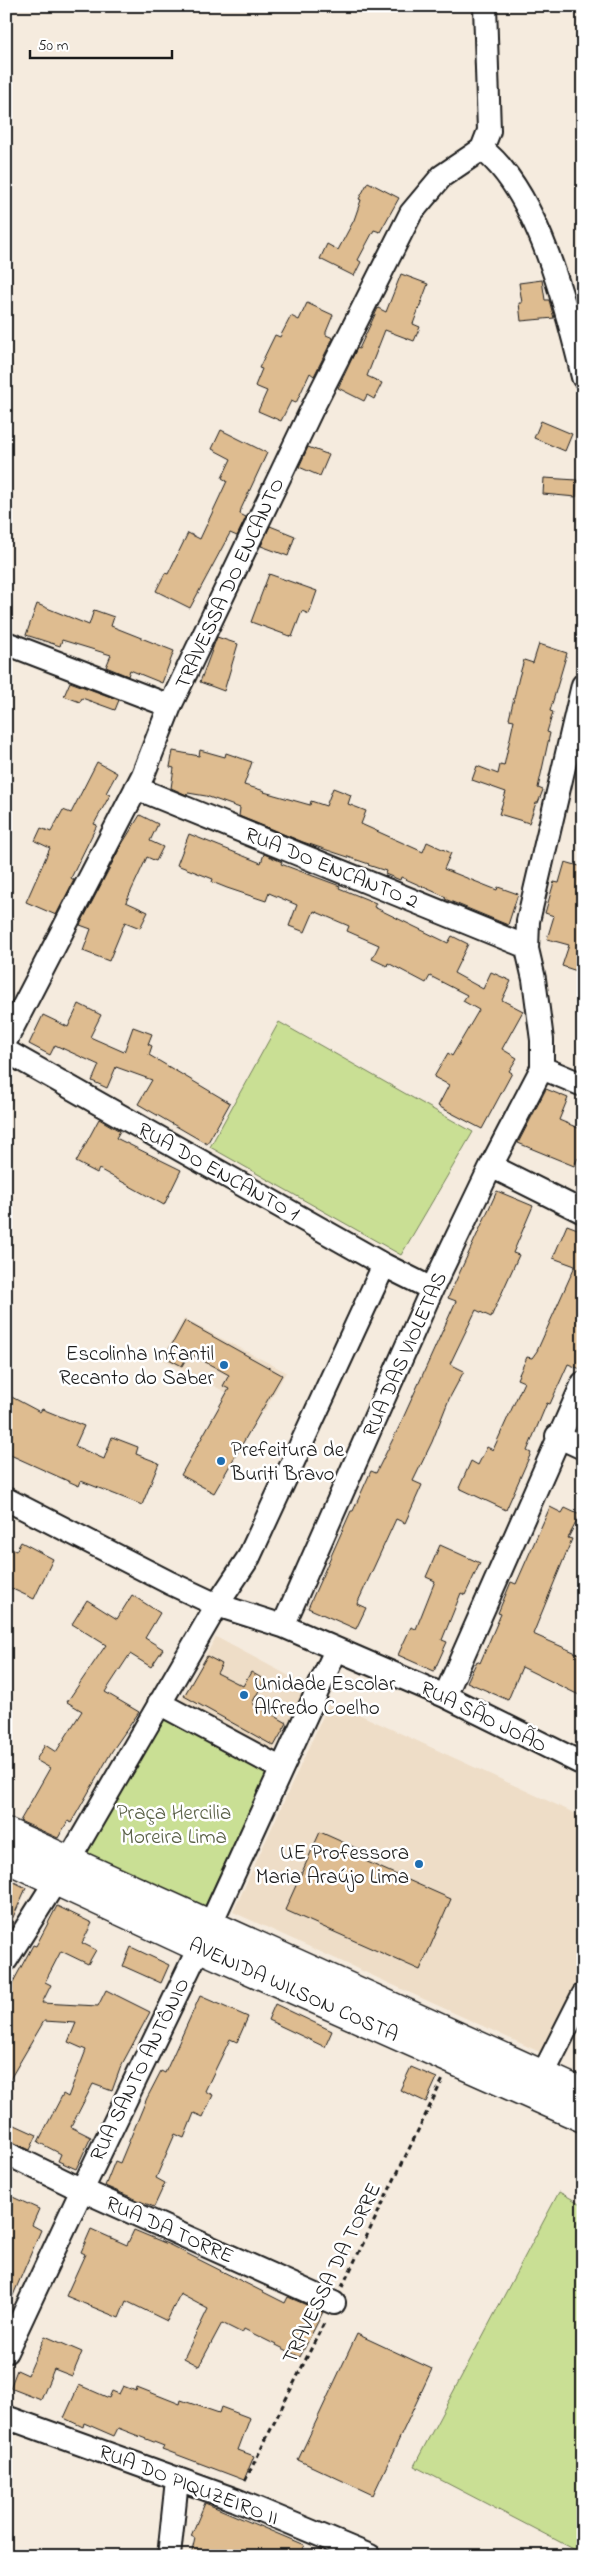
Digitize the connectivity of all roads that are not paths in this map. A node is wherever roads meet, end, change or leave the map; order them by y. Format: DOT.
graph roads {
  1 [pos="484,6"];
  2 [pos="482,149"];
  3 [pos="583,377"];
  4 [pos="6,644"];
  5 [pos="583,684"];
  6 [pos="170,706"];
  7 [pos="136,788"];
  8 [pos="527,947"];
  9 [pos="6,1040"];
  10 [pos="6,1051"];
  11 [pos="542,1068"];
  12 [pos="583,1085"];
  13 [pos="490,1166"];
  14 [pos="583,1212"];
  15 [pos="384,1265"];
  16 [pos="432,1289"];
  17 [pos="583,1383"];
  18 [pos="558,1436"];
  19 [pos="583,1448"];
  20 [pos="6,1499"];
  21 [pos="217,1605"];
  22 [pos="283,1626"];
  23 [pos="336,1650"];
  24 [pos="445,1696"];
  25 [pos="159,1703"];
  26 [pos="583,1764"];
  27 [pos="280,1768"];
  28 [pos="6,1832"];
  29 [pos="6,1858"];
  30 [pos="62,1870"];
  31 [pos="211,1923"];
  32 [pos="198,1947"];
  33 [pos="6,1960"];
  34 [pos="583,1995"];
  35 [pos="542,2074"];
  36 [pos="583,2093"];
  37 [pos="583,2118"];
  38 [pos="6,2153"];
  39 [pos="82,2190"];
  40 [pos="334,2303"];
  41 [pos="6,2352"];
  42 [pos="6,2417"];
  43 [pos="177,2480"];
  44 [pos="169,2556"];
  45 [pos="370,2556"];
  1 -- 2 [label="street"];
  2 -- 3 [label="street"];
  2 -- 6 [label="street, TRAVESSA DO ENCANTO"];
  4 -- 6 [label="street"];
  5 -- 8 [label="street"];
  6 -- 7 [label="street, TRAVESSA DO ENCANTO"];
  7 -- 8 [label="street, RUA DO ENCANTO 2"];
  7 -- 9 [label="street, TRAVESSA DO ENCANTO"];
  8 -- 11 [label="street"];
  10 -- 15 [label="street, RUA DO ENCANTO 1"];
  11 -- 12 [label="street"];
  11 -- 13 [label="street, RUA DAS VIOLETAS"];
  13 -- 14 [label="street"];
  13 -- 16 [label="street, RUA DAS VIOLETAS"];
  15 -- 16 [label="street, RUA DO ENCANTO 1"];
  15 -- 21 [label="street"];
  16 -- 22 [label="street, RUA DAS VIOLETAS"];
  17 -- 18 [label="street"];
  18 -- 19 [label="street"];
  18 -- 24 [label="street"];
  20 -- 21 [label="street, RUA SÃO JOÃO"];
  21 -- 22 [label="street, RUA SÃO JOÃO"];
  21 -- 25 [label="street"];
  22 -- 23 [label="street, RUA SÃO JOÃO"];
  23 -- 24 [label="street, RUA SÃO JOÃO"];
  23 -- 27 [label="street, RUA SANTO ANTÔNIO"];
  24 -- 26 [label="street, RUA SÃO JOÃO"];
  25 -- 27 [label="street"];
  25 -- 30 [label="street"];
  27 -- 31 [label="street, RUA SANTO ANTÔNIO"];
  28 -- 30 [label="street"];
  29 -- 30 [label="street, AVENIDA WILSON COSTA"];
  30 -- 31 [label="street"];
  30 -- 32 [label="street, AVENIDA WILSON COSTA"];
  30 -- 33 [label="street"];
  31 -- 32 [label="street, RUA SANTO ANTÔNIO"];
  31 -- 35 [label="street"];
  32 -- 37 [label="street, AVENIDA WILSON COSTA"];
  32 -- 39 [label="street, RUA SANTO ANTÔNIO"];
  34 -- 35 [label="street"];
  35 -- 36 [label="street"];
  38 -- 39 [label="street, RUA DA TORRE"];
  39 -- 40 [label="street, RUA DA TORRE"];
  39 -- 41 [label="street, RUA SANTO ANTÔNIO"];
  42 -- 43 [label="street, RUA DO PIQUZEIRO II"];
  43 -- 44 [label="street"];
  43 -- 45 [label="street, RUA DO PIQUZEIRO II"];
}
